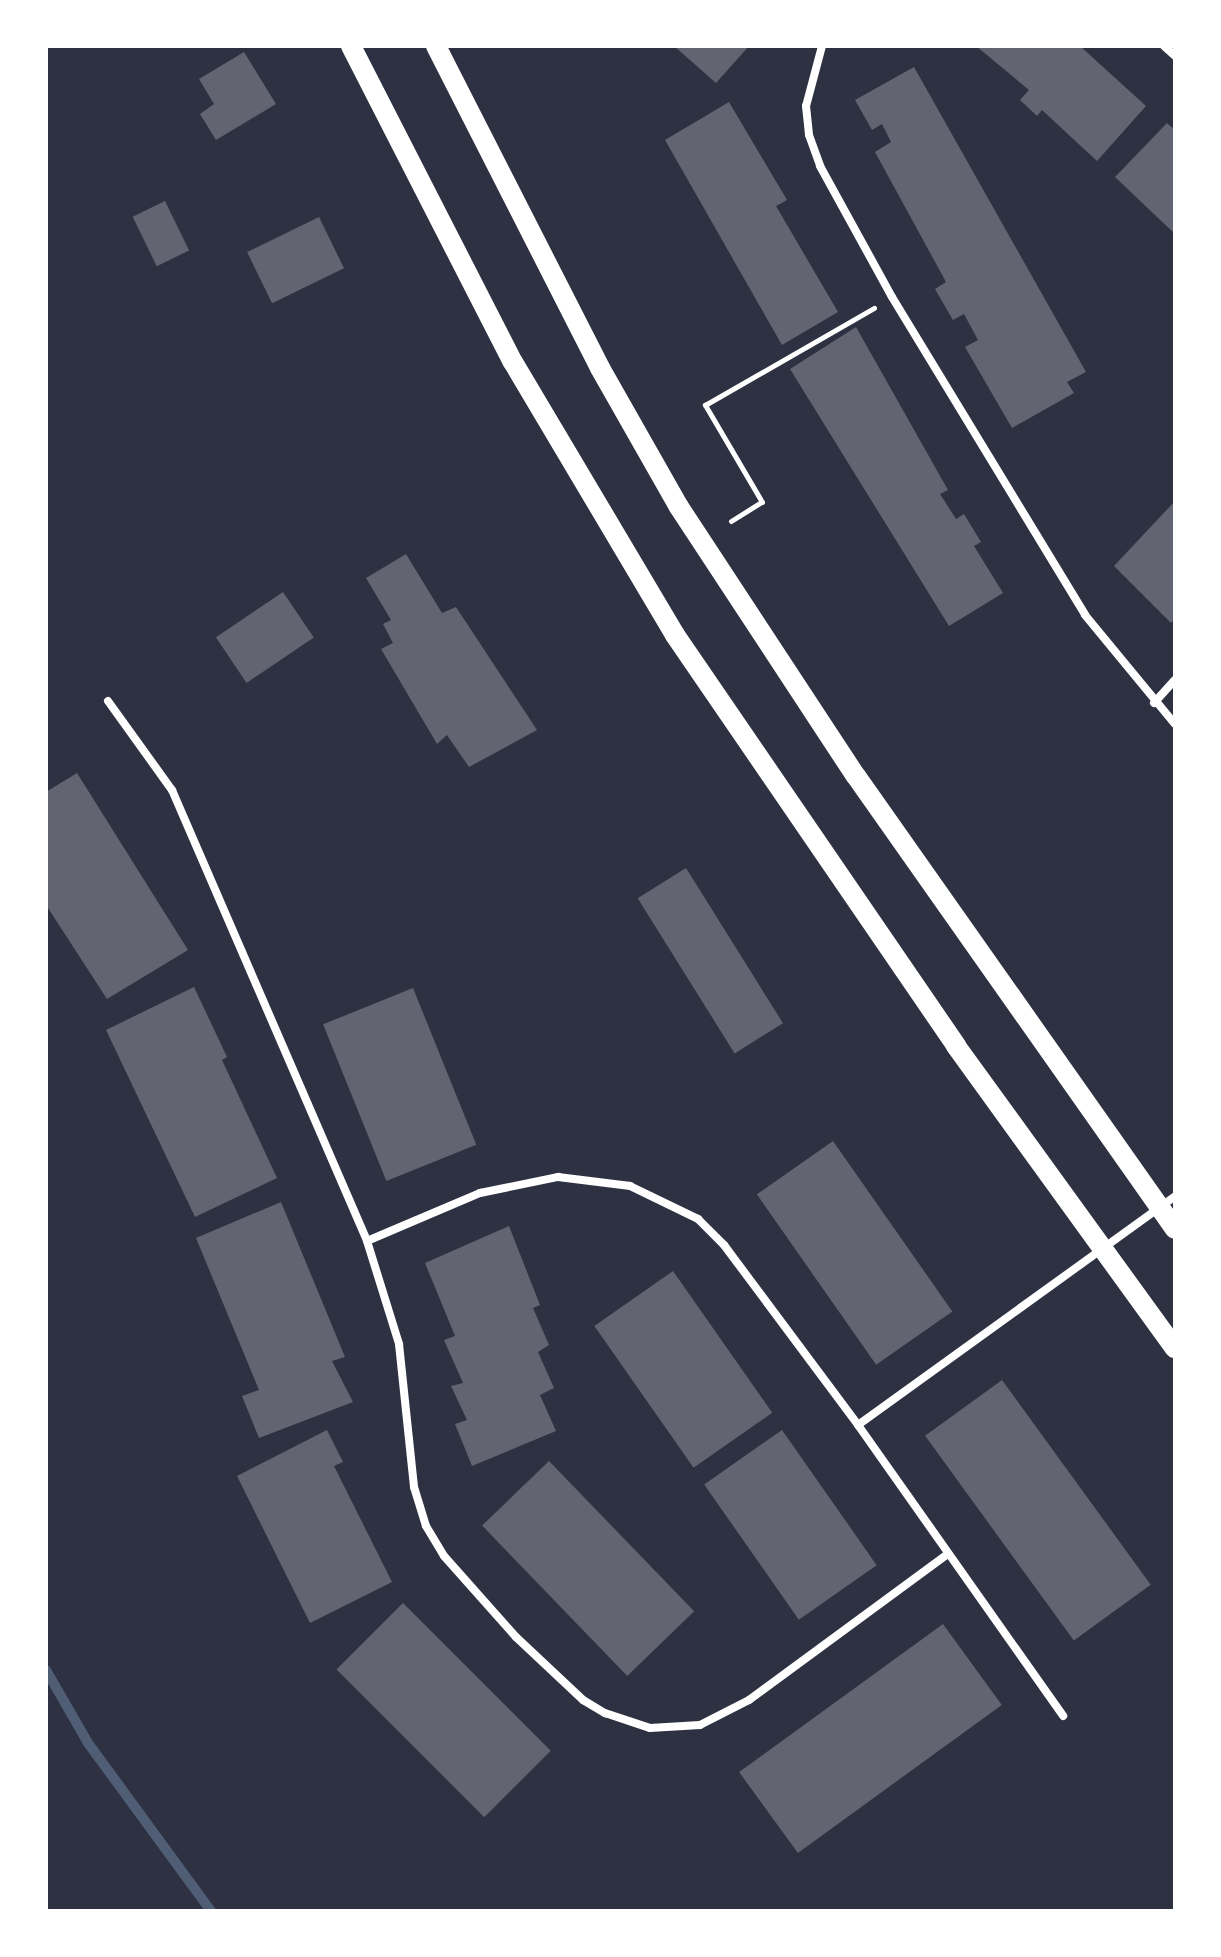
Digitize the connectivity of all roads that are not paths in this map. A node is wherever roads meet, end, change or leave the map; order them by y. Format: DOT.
graph roads {
  1 [pos="351,46"];
  2 [pos="436,46"];
  3 [pos="822,46"];
  4 [pos="1164,46"];
  5 [pos="1175,56"];
  6 [pos="1175,680"];
  7 [pos="108,701"];
  8 [pos="1154,703"];
  9 [pos="1175,724"];
  10 [pos="1167,1202"];
  11 [pos="1175,1229"];
  12 [pos="367,1241"];
  13 [pos="1101,1251"];
  14 [pos="1175,1348"];
  15 [pos="858,1425"];
  16 [pos="948,1554"];
  17 [pos="1063,1716"];
  1 -- 13 [label="main road"];
  2 -- 10 [label="main road"];
  3 -- 8 [label="street"];
  4 -- 5 [label="street"];
  6 -- 8 [label="street"];
  7 -- 12 [label="street"];
  8 -- 9 [label="street"];
  10 -- 11 [label="main road"];
  10 -- 13 [label="street"];
  12 -- 15 [label="street"];
  12 -- 16 [label="street"];
  13 -- 14 [label="main road"];
  13 -- 15 [label="street"];
  15 -- 16 [label="street"];
  16 -- 17 [label="street"];
}
